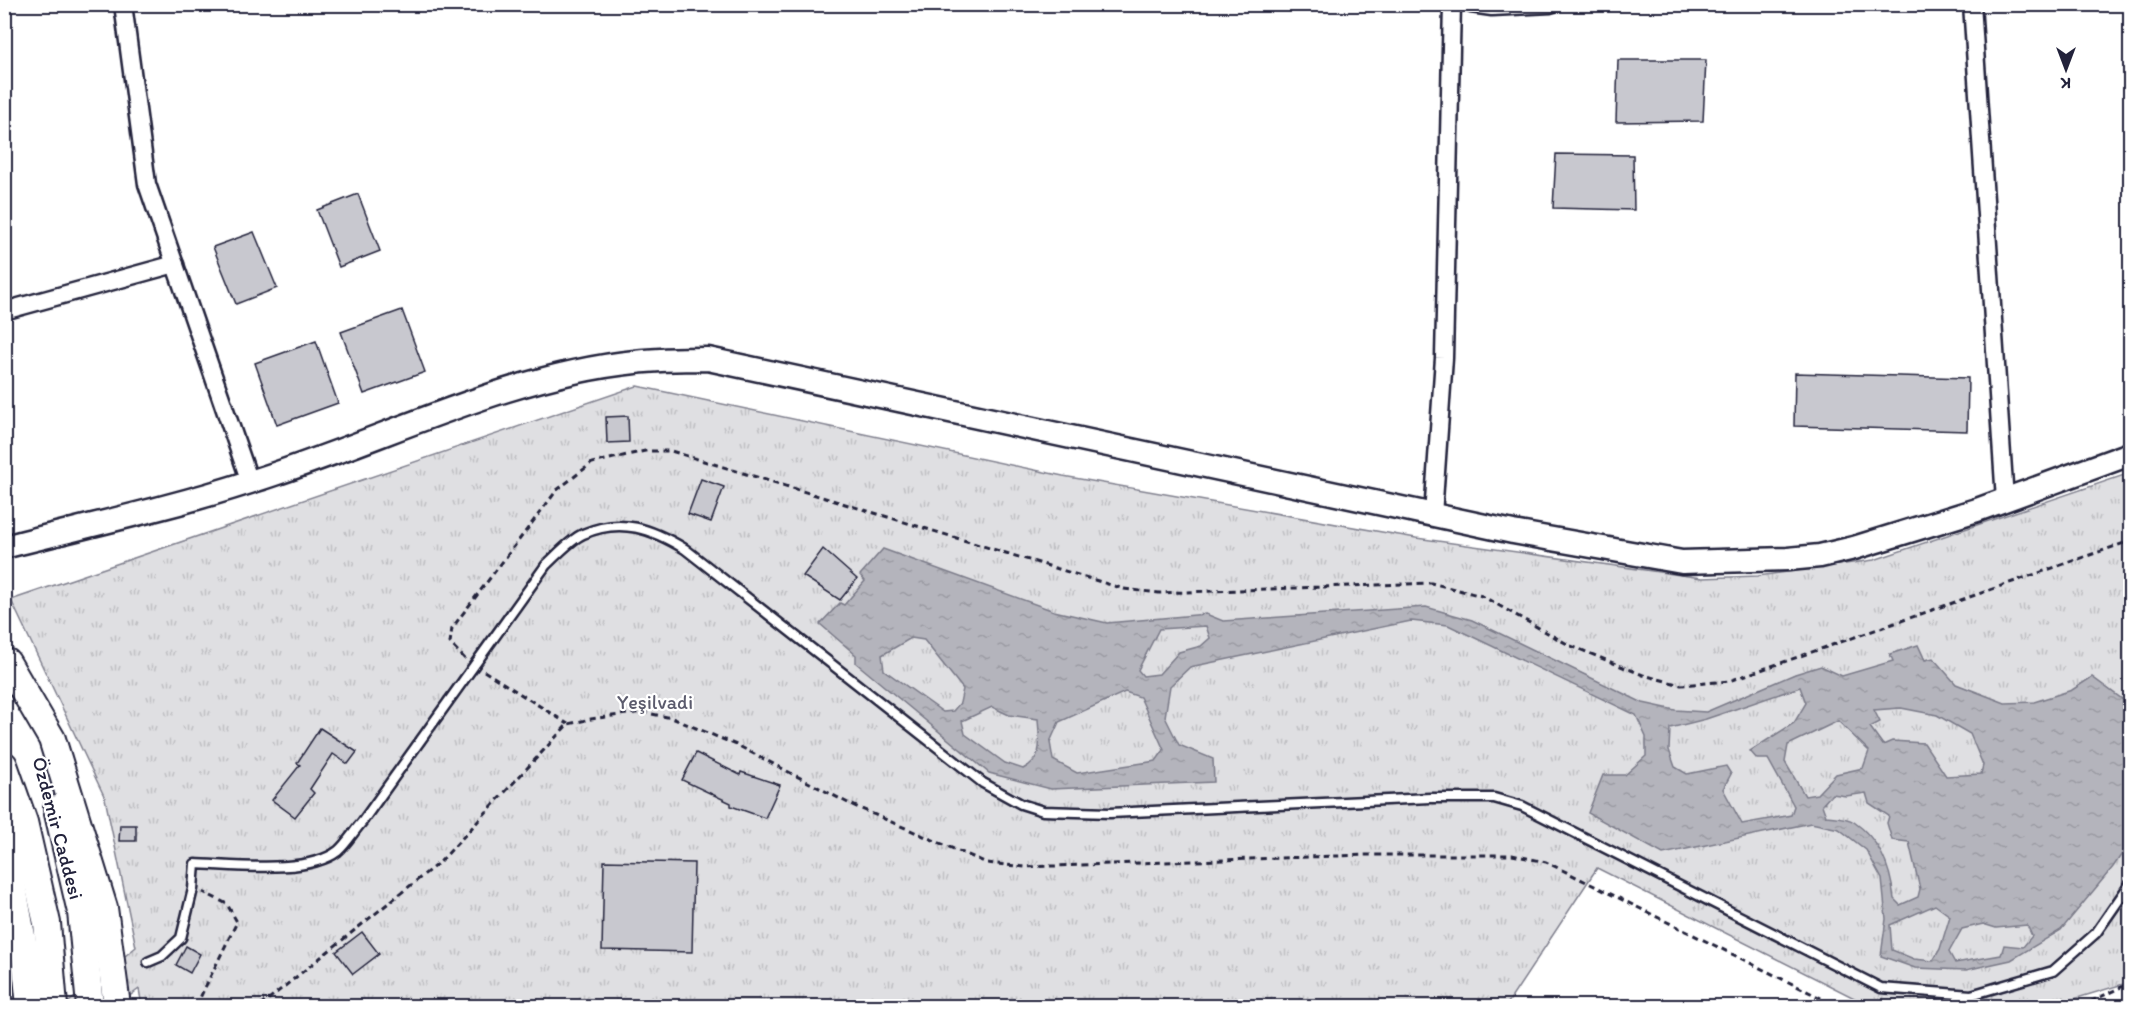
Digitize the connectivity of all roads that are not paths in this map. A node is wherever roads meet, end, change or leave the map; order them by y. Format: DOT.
graph roads {
  1 [pos="123,4"];
  2 [pos="1452,4"];
  3 [pos="1470,4"];
  4 [pos="1551,4"];
  5 [pos="1972,4"];
  6 [pos="175,264"];
  7 [pos="4,310"];
  8 [pos="2130,454"];
  9 [pos="250,482"];
  10 [pos="2005,500"];
  11 [pos="1432,515"];
  12 [pos="4,547"];
  13 [pos="6,658"];
  14 [pos="4,765"];
  15 [pos="4,839"];
  16 [pos="4,882"];
  17 [pos="2130,884"];
  18 [pos="24,947"];
  19 [pos="148,962"];
  20 [pos="30,1006"];
  21 [pos="54,1006"];
  22 [pos="90,1006"];
  23 [pos="117,1006"];
  1 -- 6 [label="street"];
  2 -- 11 [label="street"];
  3 -- 4 [label="street"];
  5 -- 10 [label="street"];
  6 -- 7 [label="street"];
  6 -- 9 [label="street"];
  8 -- 10 [label="street"];
  9 -- 11 [label="street"];
  9 -- 12 [label="street"];
  10 -- 11 [label="street"];
  13 -- 22 [label="main road, Özdemir Caddesi"];
  13 -- 23 [label="main road"];
  14 -- 21 [label="main road, Özdemir Caddesi"];
  15 -- 18 [label="main road"];
  16 -- 18 [label="street"];
  17 -- 19 [label="lane"];
  18 -- 20 [label="main road"];
}
